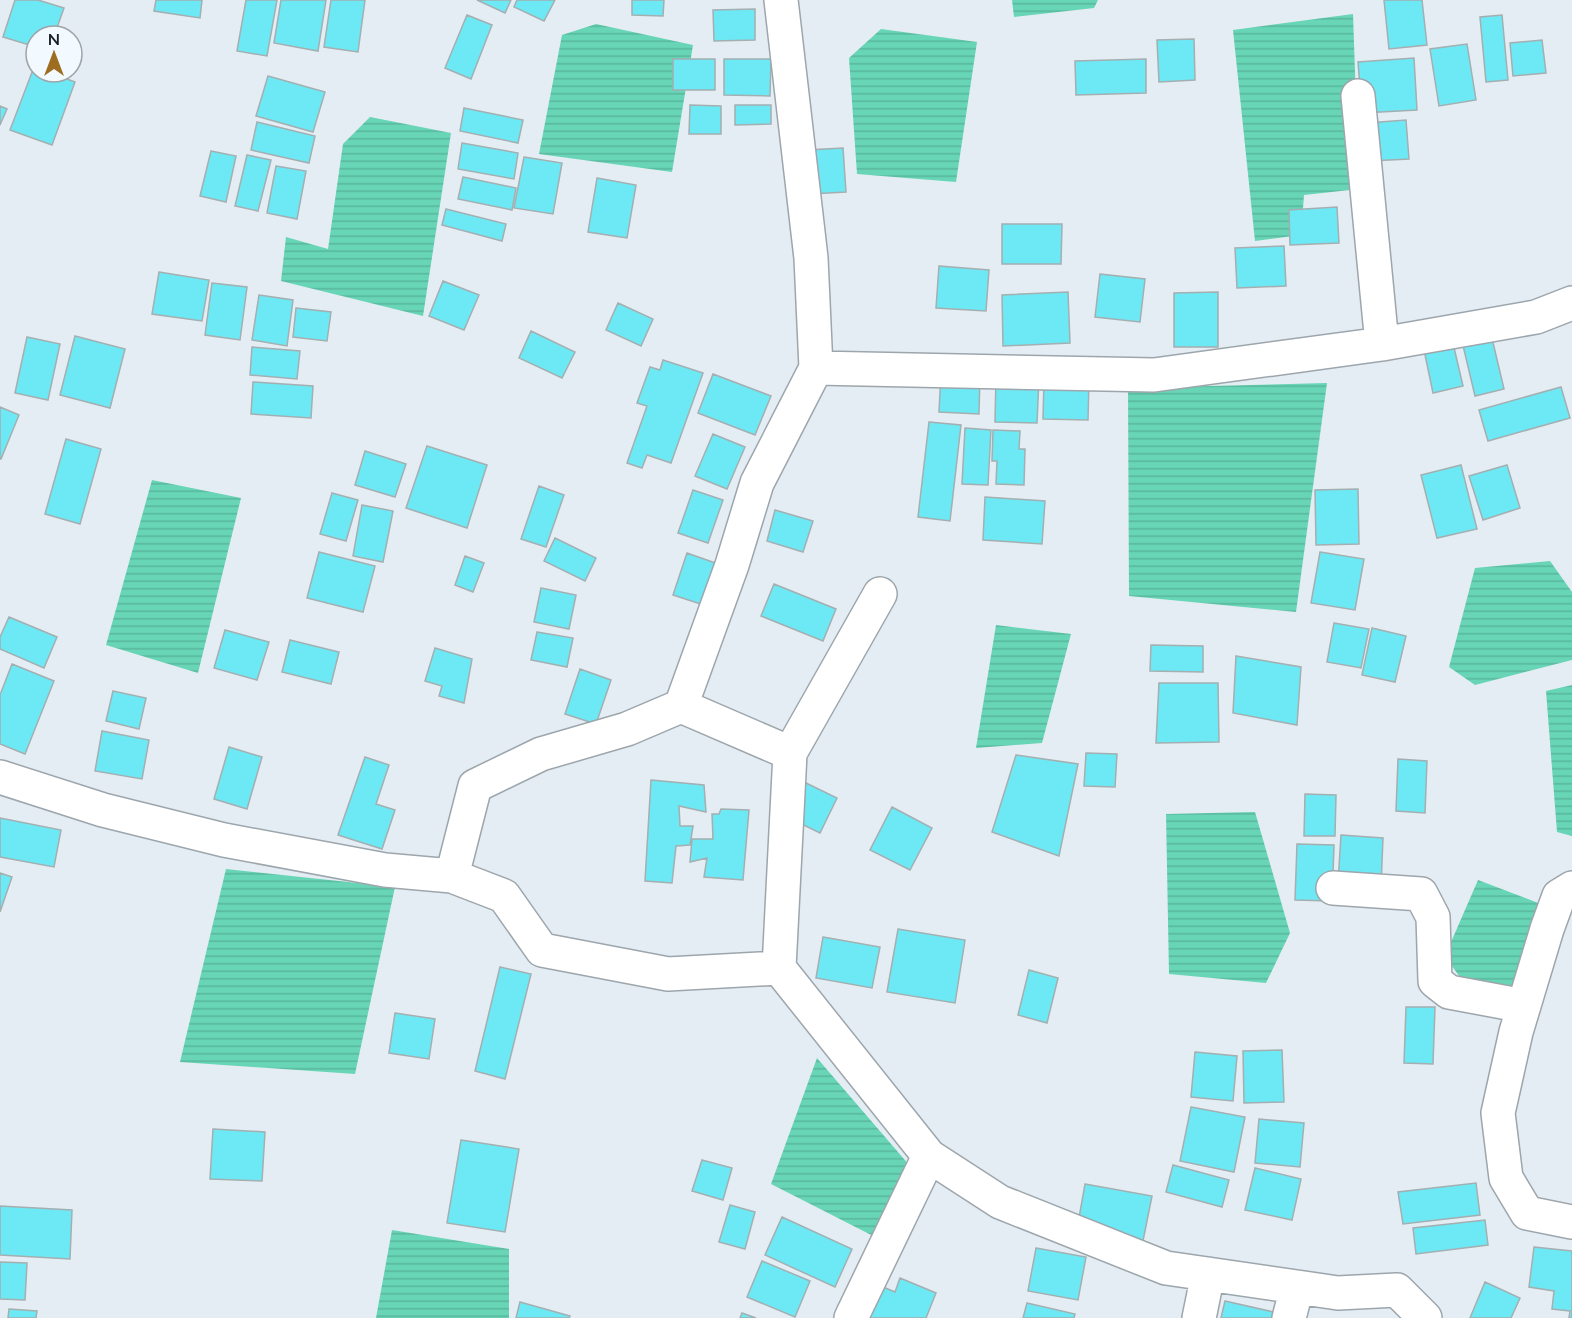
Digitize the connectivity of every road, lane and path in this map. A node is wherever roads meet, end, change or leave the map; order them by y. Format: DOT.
graph roads {
  1 [pos="781,0"];
  2 [pos="1358,96"];
  3 [pos="1572,303"];
  4 [pos="1382,344"];
  5 [pos="816,368"];
  6 [pos="880,594"];
  7 [pos="681,706"];
  8 [pos="790,753"];
  9 [pos="0,777"];
  10 [pos="452,876"];
  11 [pos="1333,888"];
  12 [pos="1572,888"];
  13 [pos="779,968"];
  14 [pos="1524,1006"];
  15 [pos="929,1156"];
  16 [pos="1572,1222"];
  17 [pos="1208,1274"];
  18 [pos="1297,1287"];
  19 [pos="851,1318"];
  20 [pos="1199,1318"];
  21 [pos="1289,1318"];
  22 [pos="1425,1318"];
  1 -- 5 [label="street"];
  2 -- 4 [label="street"];
  3 -- 4 [label="street"];
  4 -- 5 [label="street"];
  5 -- 7 [label="street"];
  6 -- 8 [label="street"];
  7 -- 8 [label="street"];
  7 -- 10 [label="street"];
  8 -- 13 [label="street"];
  9 -- 10 [label="street"];
  10 -- 13 [label="street"];
  11 -- 14 [label="street"];
  12 -- 14 [label="street"];
  13 -- 15 [label="street"];
  14 -- 16 [label="street"];
  15 -- 17 [label="street"];
  15 -- 19 [label="street"];
  17 -- 18 [label="street"];
  17 -- 20 [label="street"];
  18 -- 21 [label="street"];
  18 -- 22 [label="street"];
}
